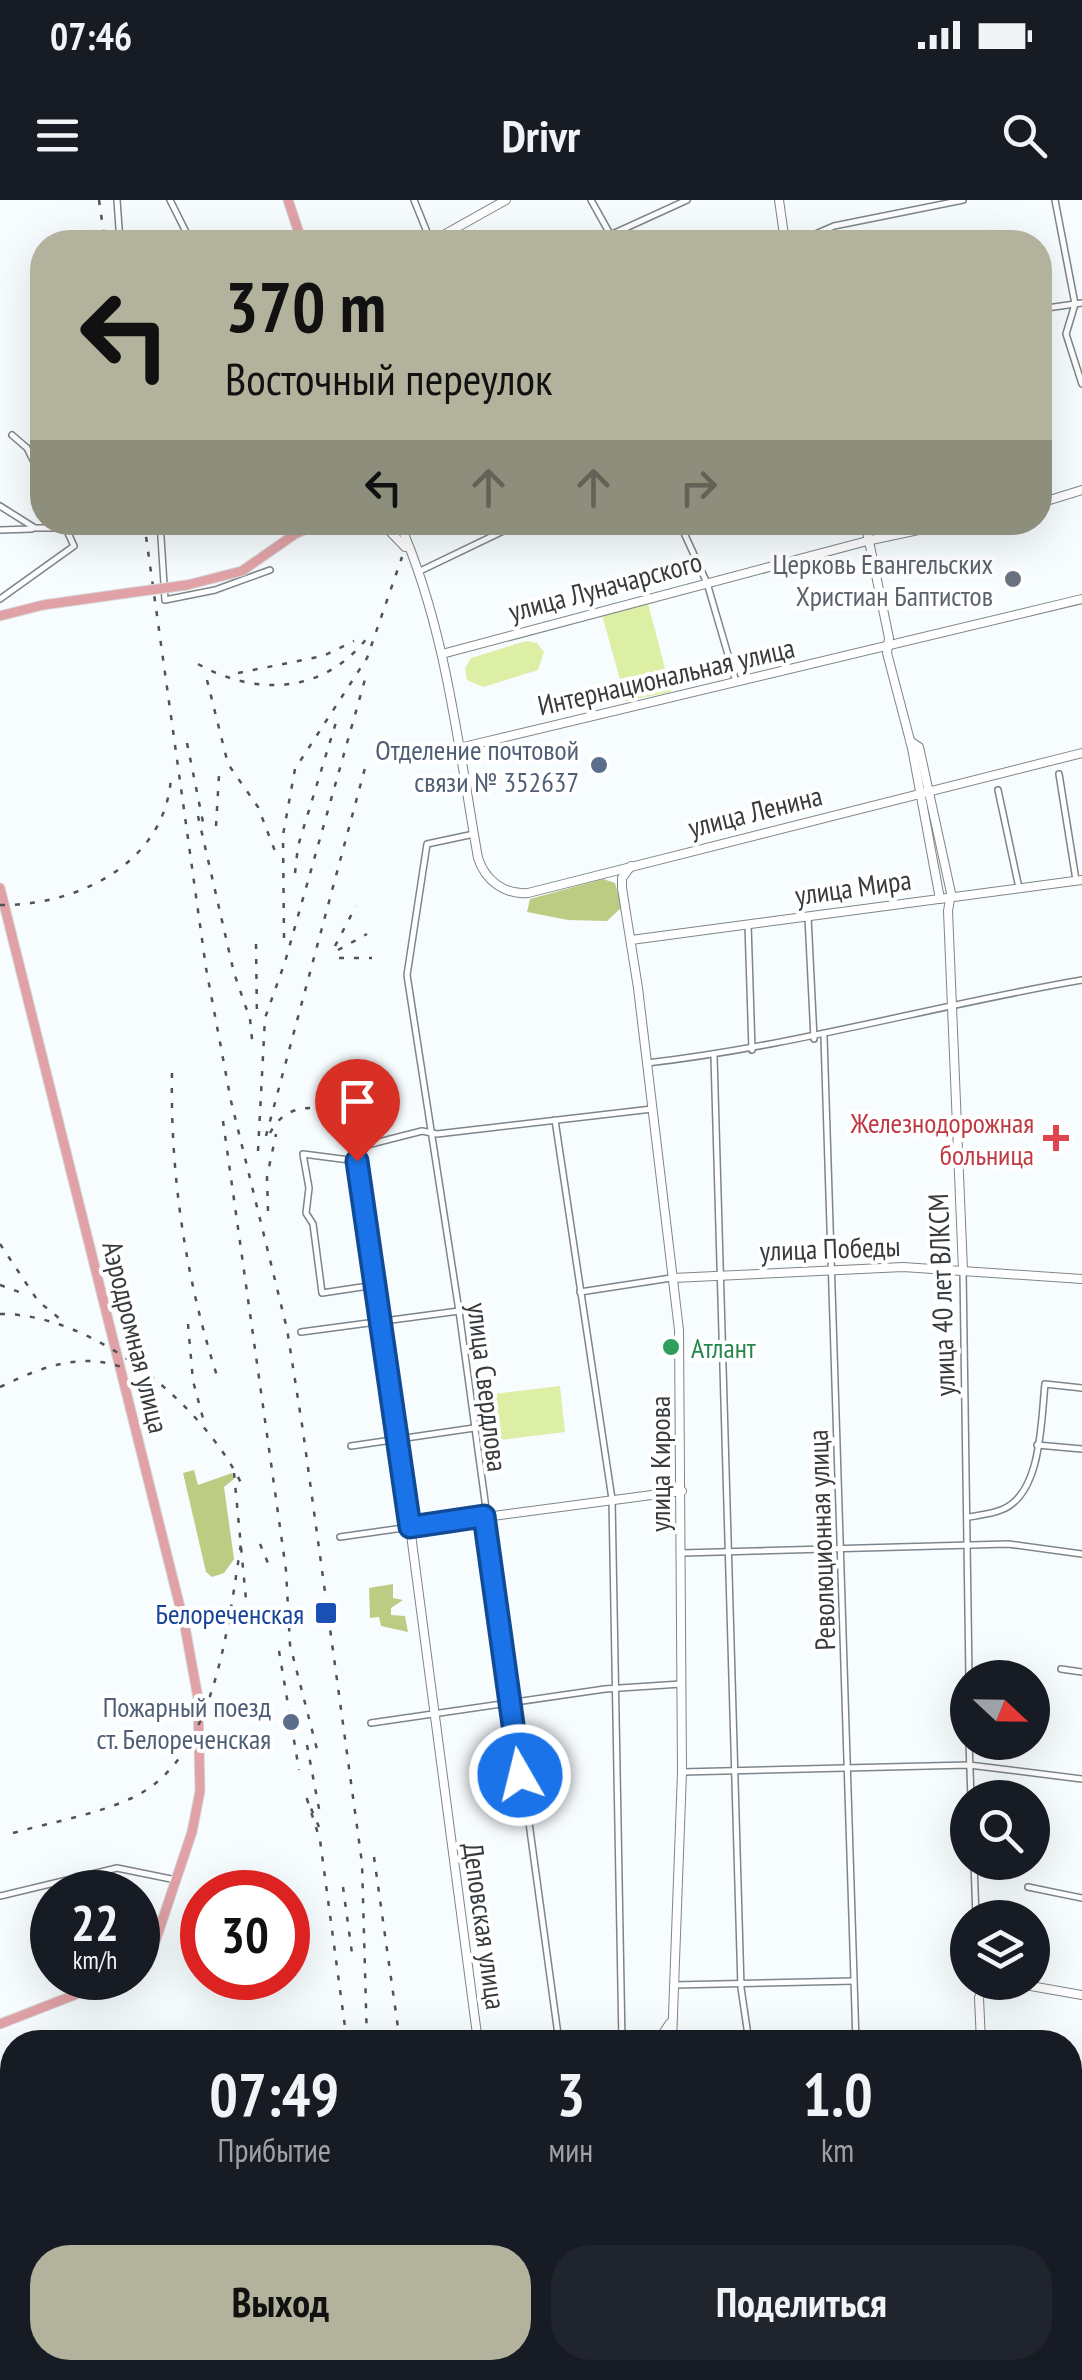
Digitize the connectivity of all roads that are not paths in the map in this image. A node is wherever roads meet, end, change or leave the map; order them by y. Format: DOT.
graph roads {
  1 [pos="117,200"];
  2 [pos="170,200"];
  3 [pos="288,200"];
  4 [pos="414,200"];
  5 [pos="506,200"];
  6 [pos="590,200"];
  7 [pos="687,200"];
  8 [pos="779,200"];
  9 [pos="963,200"];
  10 [pos="1055,200"];
  11 [pos="119,230"];
  12 [pos="185,230"];
  13 [pos="298,230"];
  14 [pos="426,230"];
  15 [pos="452,230"];
  16 [pos="608,230"];
  17 [pos="619,230"];
  18 [pos="783,230"];
  19 [pos="825,230"];
  20 [pos="1078,303"];
  21 [pos="1052,307"];
  22 [pos="1082,384"];
  23 [pos="12,435"];
  24 [pos="30,456"];
  25 [pos="1082,490"];
  26 [pos="1052,499"];
  27 [pos="0,506"];
  28 [pos="30,524"];
  29 [pos="30,528"];
  30 [pos="0,530"];
  31 [pos="69,535"];
  32 [pos="161,535"];
  33 [pos="298,535"];
  34 [pos="396,535"];
  35 [pos="404,535"];
  36 [pos="495,535"];
  37 [pos="685,535"];
  38 [pos="869,535"];
  39 [pos="894,535"];
  40 [pos="870,540"];
  41 [pos="270,570"];
  42 [pos="418,572"];
  43 [pos="706,583"];
  44 [pos="0,599"];
  45 [pos="1082,599"];
  46 [pos="0,616"];
  47 [pos="885,645"];
  48 [pos="442,654"];
  49 [pos="735,680"];
  50 [pos="910,740"];
  51 [pos="459,746"];
  52 [pos="1082,752"];
  53 [pos="1059,774"];
  54 [pos="930,790"];
  55 [pos="998,790"];
  56 [pos="920,793"];
  57 [pos="474,834"];
  58 [pos="631,866"];
  59 [pos="598,874"];
  60 [pos="1079,881"];
  61 [pos="0,888"];
  62 [pos="622,888"];
  63 [pos="1019,888"];
  64 [pos="951,898"];
  65 [pos="940,899"];
  66 [pos="948,911"];
  67 [pos="808,916"];
  68 [pos="748,924"];
  69 [pos="631,940"];
  70 [pos="1082,980"];
  71 [pos="954,1004"];
  72 [pos="824,1037"];
  73 [pos="814,1039"];
  74 [pos="752,1050"];
  75 [pos="714,1056"];
  76 [pos="647,1063"];
  77 [pos="652,1110"];
  78 [pos="554,1120"];
  79 [pos="431,1133"];
  80 [pos="357,1161"];
  81 [pos="962,1270"];
  82 [pos="833,1271"];
  83 [pos="720,1276"];
  84 [pos="673,1278"];
  85 [pos="1082,1280"];
  86 [pos="374,1286"];
  87 [pos="580,1292"];
  88 [pos="459,1311"];
  89 [pos="380,1320"];
  90 [pos="301,1332"];
  91 [pos="1082,1388"];
  92 [pos="474,1428"];
  93 [pos="396,1439"];
  94 [pos="1038,1445"];
  95 [pos="351,1446"];
  96 [pos="1082,1449"];
  97 [pos="682,1490"];
  98 [pos="612,1499"];
  99 [pos="484,1516"];
  100 [pos="969,1517"];
  101 [pos="410,1527"];
  102 [pos="340,1537"];
  103 [pos="970,1548"];
  104 [pos="842,1550"];
  105 [pos="682,1553"];
  106 [pos="727,1553"];
  107 [pos="1082,1554"];
  108 [pos="969,1660"];
  109 [pos="1061,1669"];
  110 [pos="1082,1672"];
  111 [pos="681,1684"];
  112 [pos="616,1688"];
  113 [pos="510,1704"];
  114 [pos="434,1715"];
  115 [pos="371,1723"];
  116 [pos="969,1760"];
  117 [pos="969,1765"];
  118 [pos="847,1767"];
  119 [pos="736,1770"];
  120 [pos="682,1772"];
  121 [pos="1082,1778"];
  122 [pos="970,1780"];
  123 [pos="176,1880"];
  124 [pos="1028,1888"];
  125 [pos="0,1896"];
  126 [pos="1082,1898"];
  127 [pos="160,1927"];
  128 [pos="854,1981"];
  129 [pos="742,1984"];
  130 [pos="674,1985"];
  131 [pos="1050,1989"];
  132 [pos="1082,1995"];
  133 [pos="62,2000"];
  134 [pos="982,2000"];
  135 [pos="672,2019"];
  136 [pos="0,2024"];
  137 [pos="476,2030"];
  138 [pos="557,2030"];
  139 [pos="622,2030"];
  140 [pos="664,2030"];
  141 [pos="672,2030"];
  142 [pos="747,2030"];
  143 [pos="856,2030"];
  144 [pos="981,2030"];
  1 -- 11 [label="street"];
  2 -- 12 [label="street"];
  3 -- 13 [label="main road"];
  4 -- 14 [label="street"];
  5 -- 15 [label="street"];
  6 -- 16 [label="street"];
  7 -- 17 [label="street"];
  8 -- 18 [label="street"];
  9 -- 19 [label="street"];
  10 -- 20 [label="street"];
  20 -- 21 [label="street"];
  20 -- 22 [label="street"];
  23 -- 24 [label="street"];
  25 -- 26 [label="street"];
  27 -- 28 [label="street"];
  29 -- 30 [label="street"];
  31 -- 44 [label="street"];
  32 -- 41 [label="street"];
  33 -- 46 [label="main road, bridge"];
  34 -- 42 [label="street"];
  35 -- 42 [label="street"];
  36 -- 42 [label="street"];
  37 -- 43 [label="street"];
  38 -- 40 [label="street, улица 40 лет ВЛКСМ"];
  39 -- 40 [label="street, улица Луначарского"];
  40 -- 43 [label="street, улица Луначарского"];
  40 -- 47 [label="street, улица 40 лет ВЛКСМ"];
  42 -- 48 [label="street, улица Ленина"];
  43 -- 48 [label="street, улица Луначарского"];
  43 -- 49 [label="street"];
  45 -- 47 [label="street, Интернациональная улица"];
  47 -- 49 [label="street, Интернациональная улица"];
  47 -- 50 [label="street, улица 40 лет ВЛКСМ"];
  48 -- 51 [label="street, улица Ленина"];
  49 -- 51 [label="street, Интернациональная улица"];
  50 -- 54 [label="street, улица 40 лет ВЛКСМ"];
  50 -- 56 [label="street, улица 40 лет ВЛКСМ"];
  51 -- 57 [label="street, улица Ленина"];
  52 -- 54 [label="street, улица Ленина"];
  53 -- 60 [label="street"];
  54 -- 56 [label="street, улица Ленина"];
  54 -- 64 [label="street, улица 40 лет ВЛКСМ"];
  55 -- 63 [label="street"];
  56 -- 58 [label="street, улица Ленина"];
  56 -- 65 [label="street, улица 40 лет ВЛКСМ"];
  57 -- 59 [label="street, улица Ленина"];
  57 -- 79 [label="street, улица Свердлова"];
  58 -- 59 [label="street, улица Ленина"];
  58 -- 62 [label="street"];
  59 -- 62 [label="street"];
  60 -- 63 [label="street, улица Мира"];
  61 -- 123 [label="main road, Аэродромная улица"];
  62 -- 69 [label="street, улица Кирова"];
  63 -- 64 [label="street, улица Мира"];
  64 -- 65 [label="street, улица Мира"];
  64 -- 66 [label="street, улица 40 лет ВЛКСМ"];
  65 -- 66 [label="street, улица 40 лет ВЛКСМ"];
  65 -- 67 [label="street, улица Мира"];
  66 -- 71 [label="street, улица 40 лет ВЛКСМ"];
  67 -- 68 [label="street, улица Мира"];
  67 -- 73 [label="street"];
  68 -- 69 [label="street, улица Мира"];
  68 -- 74 [label="street"];
  69 -- 76 [label="street, улица Кирова"];
  70 -- 71 [label="street"];
  71 -- 72 [label="street"];
  71 -- 81 [label="street, улица 40 лет ВЛКСМ"];
  72 -- 73 [label="street"];
  72 -- 82 [label="street, Революционная улица"];
  73 -- 74 [label="street"];
  74 -- 75 [label="street"];
  75 -- 76 [label="street"];
  75 -- 83 [label="street"];
  76 -- 77 [label="street, улица Кирова"];
  77 -- 78 [label="street"];
  77 -- 84 [label="street, улица Кирова"];
  78 -- 79 [label="street"];
  78 -- 87 [label="street"];
  79 -- 80 [label="street"];
  79 -- 88 [label="street, улица Свердлова"];
  80 -- 86 [label="street, Деповская улица"];
  80 -- 86 [label="street"];
  81 -- 82 [label="street, улица Победы"];
  81 -- 85 [label="street, улица Победы"];
  81 -- 100 [label="street, улица 40 лет ВЛКСМ"];
  82 -- 83 [label="street, улица Победы"];
  82 -- 104 [label="street, Революционная улица"];
  83 -- 84 [label="street, улица Победы"];
  83 -- 106 [label="street"];
  84 -- 87 [label="street, улица Победы"];
  84 -- 97 [label="street, улица Кирова"];
  86 -- 89 [label="street, Деповская улица"];
  87 -- 98 [label="street"];
  88 -- 89 [label="street"];
  88 -- 92 [label="street, улица Свердлова"];
  89 -- 90 [label="street"];
  89 -- 93 [label="street, Деповская улица"];
  91 -- 94 [label="street"];
  92 -- 93 [label="street"];
  92 -- 99 [label="street, улица Свердлова"];
  93 -- 95 [label="street"];
  93 -- 101 [label="street, Деповская улица"];
  94 -- 96 [label="street"];
  94 -- 100 [label="street"];
  97 -- 98 [label="street"];
  97 -- 105 [label="street, улица Кирова"];
  98 -- 99 [label="street"];
  98 -- 112 [label="street"];
  99 -- 101 [label="street"];
  99 -- 113 [label="street, улица Свердлова"];
  100 -- 103 [label="street, улица 40 лет ВЛКСМ"];
  101 -- 102 [label="street"];
  101 -- 114 [label="street, Деповская улица"];
  103 -- 104 [label="street"];
  103 -- 107 [label="street"];
  103 -- 108 [label="street, улица 40 лет ВЛКСМ"];
  104 -- 106 [label="street"];
  104 -- 118 [label="street, Революционная улица"];
  105 -- 106 [label="street"];
  105 -- 111 [label="street, улица Кирова"];
  106 -- 119 [label="street"];
  109 -- 110 [label="street"];
  111 -- 112 [label="street"];
  111 -- 120 [label="street, улица Кирова"];
  112 -- 113 [label="street"];
  112 -- 139 [label="street"];
  113 -- 114 [label="street"];
  113 -- 138 [label="street, улица Свердлова"];
  114 -- 115 [label="street"];
  114 -- 137 [label="street, Деповская улица"];
  116 -- 117 [label="street"];
  117 -- 118 [label="street"];
  117 -- 121 [label="street"];
  117 -- 122 [label="street"];
  118 -- 119 [label="street"];
  118 -- 128 [label="street, Революционная улица"];
  119 -- 120 [label="street"];
  119 -- 129 [label="street"];
  120 -- 130 [label="street, улица Кирова"];
  123 -- 125 [label="street"];
  123 -- 127 [label="main road, Аэродромная улица"];
  124 -- 126 [label="street"];
  128 -- 129 [label="street"];
  128 -- 143 [label="street, Революционная улица"];
  129 -- 130 [label="street"];
  129 -- 142 [label="street"];
  130 -- 135 [label="street, улица Кирова"];
  131 -- 132 [label="street"];
  133 -- 136 [label="main road"];
  134 -- 144 [label="street"];
  135 -- 140 [label="street"];
  135 -- 141 [label="street, улица Кирова"];
}
